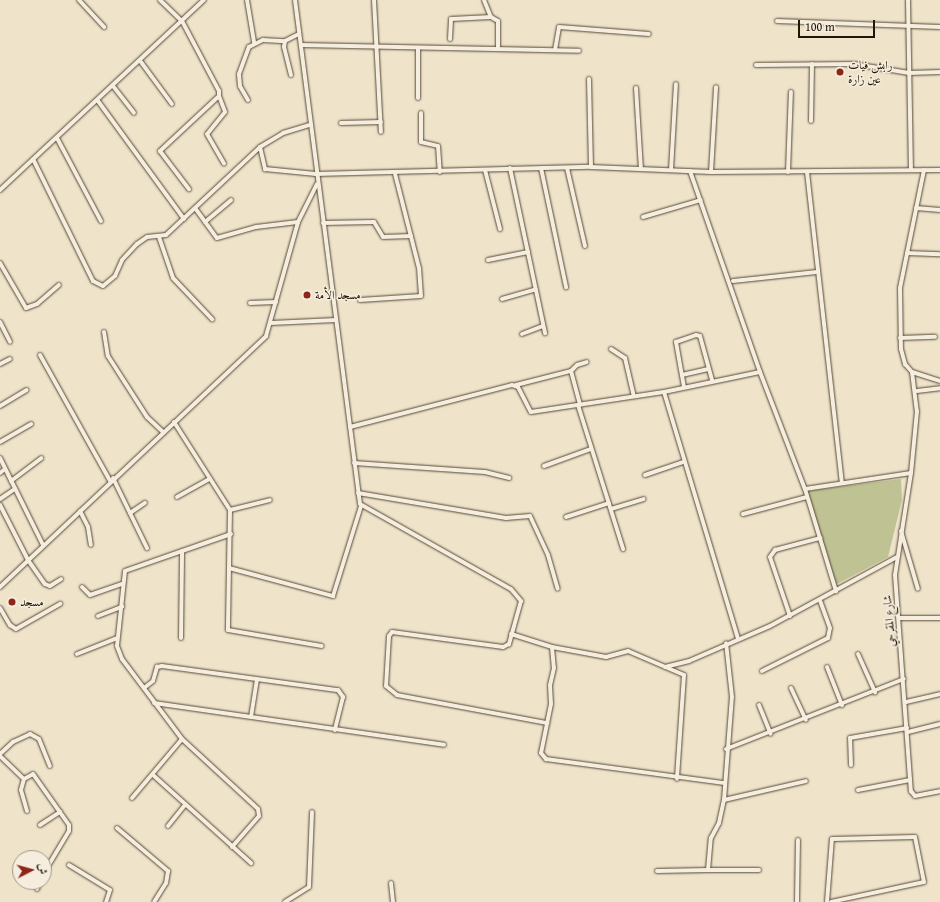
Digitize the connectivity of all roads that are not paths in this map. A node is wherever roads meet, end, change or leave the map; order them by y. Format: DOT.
graph roads {
  1 [pos="79,0"];
  2 [pos="160,0"];
  3 [pos="204,0"];
  4 [pos="247,0"];
  5 [pos="295,0"];
  6 [pos="374,0"];
  7 [pos="484,0"];
  8 [pos="908,0"];
  9 [pos="491,17"];
  10 [pos="182,21"];
  11 [pos="777,21"];
  12 [pos="940,27"];
  13 [pos="104,28"];
  14 [pos="909,28"];
  15 [pos="299,34"];
  16 [pos="649,34"];
  17 [pos="450,39"];
  18 [pos="285,41"];
  19 [pos="254,42"];
  20 [pos="301,45"];
  21 [pos="375,47"];
  22 [pos="418,48"];
  23 [pos="498,49"];
  24 [pos="555,50"];
  25 [pos="579,51"];
  26 [pos="141,62"];
  27 [pos="812,64"];
  28 [pos="756,65"];
  29 [pos="940,72"];
  30 [pos="909,73"];
  31 [pos="291,75"];
  32 [pos="589,79"];
  33 [pos="676,84"];
  34 [pos="113,86"];
  35 [pos="716,87"];
  36 [pos="636,88"];
  37 [pos="791,92"];
  38 [pos="218,96"];
  39 [pos="418,98"];
  40 [pos="248,100"];
  41 [pos="98,101"];
  42 [pos="172,104"];
  43 [pos="134,113"];
  44 [pos="421,113"];
  45 [pos="811,121"];
  46 [pos="381,122"];
  47 [pos="341,123"];
  48 [pos="310,125"];
  49 [pos="381,132"];
  50 [pos="57,138"];
  51 [pos="260,147"];
  52 [pos="33,158"];
  53 [pos="224,164"];
  54 [pos="591,167"];
  55 [pos="510,168"];
  56 [pos="541,168"];
  57 [pos="567,168"];
  58 [pos="641,169"];
  59 [pos="485,170"];
  60 [pos="671,170"];
  61 [pos="911,170"];
  62 [pos="924,170"];
  63 [pos="940,170"];
  64 [pos="690,171"];
  65 [pos="440,172"];
  66 [pos="711,172"];
  67 [pos="788,172"];
  68 [pos="807,172"];
  69 [pos="316,174"];
  70 [pos="395,174"];
  71 [pos="317,184"];
  72 [pos="189,189"];
  73 [pos="0,190"];
  74 [pos="231,200"];
  75 [pos="700,200"];
  76 [pos="195,208"];
  77 [pos="916,208"];
  78 [pos="940,210"];
  79 [pos="643,217"];
  80 [pos="184,219"];
  81 [pos="101,221"];
  82 [pos="205,222"];
  83 [pos="298,222"];
  84 [pos="323,223"];
  85 [pos="500,229"];
  86 [pos="411,236"];
  87 [pos="160,237"];
  88 [pos="585,246"];
  89 [pos="528,252"];
  90 [pos="907,253"];
  91 [pos="940,254"];
  92 [pos="488,260"];
  93 [pos="0,263"];
  94 [pos="817,272"];
  95 [pos="733,281"];
  96 [pos="59,285"];
  97 [pos="566,287"];
  98 [pos="536,289"];
  99 [pos="502,299"];
  100 [pos="360,300"];
  101 [pos="276,302"];
  102 [pos="250,303"];
  103 [pos="212,319"];
  104 [pos="336,320"];
  105 [pos="0,322"];
  106 [pos="271,323"];
  107 [pos="543,326"];
  108 [pos="104,332"];
  109 [pos="544,333"];
  110 [pos="522,334"];
  111 [pos="936,337"];
  112 [pos="900,338"];
  113 [pos="10,342"];
  114 [pos="611,349"];
  115 [pos="40,355"];
  116 [pos="10,359"];
  117 [pos="587,362"];
  118 [pos="0,364"];
  119 [pos="708,369"];
  120 [pos="571,371"];
  121 [pos="760,372"];
  122 [pos="912,372"];
  123 [pos="682,375"];
  124 [pos="712,380"];
  125 [pos="940,381"];
  126 [pos="516,385"];
  127 [pos="684,387"];
  128 [pos="940,388"];
  129 [pos="27,390"];
  130 [pos="917,391"];
  131 [pos="664,392"];
  132 [pos="634,396"];
  133 [pos="579,405"];
  134 [pos="0,406"];
  135 [pos="174,422"];
  136 [pos="31,424"];
  137 [pos="350,427"];
  138 [pos="163,432"];
  139 [pos="0,442"];
  140 [pos="591,449"];
  141 [pos="0,458"];
  142 [pos="41,458"];
  143 [pos="683,462"];
  144 [pos="354,463"];
  145 [pos="544,466"];
  146 [pos="6,469"];
  147 [pos="0,473"];
  148 [pos="912,473"];
  149 [pos="645,475"];
  150 [pos="509,478"];
  151 [pos="209,479"];
  152 [pos="112,480"];
  153 [pos="11,481"];
  154 [pos="842,483"];
  155 [pos="15,489"];
  156 [pos="805,489"];
  157 [pos="358,493"];
  158 [pos="177,497"];
  159 [pos="807,497"];
  160 [pos="0,499"];
  161 [pos="644,499"];
  162 [pos="270,500"];
  163 [pos="145,503"];
  164 [pos="609,503"];
  165 [pos="0,505"];
  166 [pos="361,506"];
  167 [pos="611,509"];
  168 [pos="230,510"];
  169 [pos="80,512"];
  170 [pos="130,513"];
  171 [pos="743,514"];
  172 [pos="566,517"];
  173 [pos="901,531"];
  174 [pos="231,534"];
  175 [pos="820,538"];
  176 [pos="43,545"];
  177 [pos="91,545"];
  178 [pos="147,548"];
  179 [pos="623,549"];
  180 [pos="182,551"];
  181 [pos="897,557"];
  182 [pos="28,560"];
  183 [pos="229,568"];
  184 [pos="61,579"];
  185 [pos="122,584"];
  186 [pos="0,587"];
  187 [pos="82,587"];
  188 [pos="558,588"];
  189 [pos="918,589"];
  190 [pos="836,591"];
  191 [pos="820,601"];
  192 [pos="60,604"];
  193 [pos="122,607"];
  194 [pos="0,608"];
  195 [pos="98,616"];
  196 [pos="790,616"];
  197 [pos="899,618"];
  198 [pos="940,618"];
  199 [pos="511,634"];
  200 [pos="117,638"];
  201 [pos="181,638"];
  202 [pos="738,638"];
  203 [pos="726,643"];
  204 [pos="322,646"];
  205 [pos="552,647"];
  206 [pos="78,654"];
  207 [pos="858,654"];
  208 [pos="665,667"];
  209 [pos="827,667"];
  210 [pos="762,671"];
  211 [pos="904,679"];
  212 [pos="257,680"];
  213 [pos="144,688"];
  214 [pos="791,688"];
  215 [pos="874,692"];
  216 [pos="940,694"];
  217 [pos="906,702"];
  218 [pos="154,703"];
  219 [pos="759,705"];
  220 [pos="842,705"];
  221 [pos="251,717"];
  222 [pos="806,720"];
  223 [pos="547,723"];
  224 [pos="940,724"];
  225 [pos="335,730"];
  226 [pos="908,730"];
  227 [pos="771,734"];
  228 [pos="182,739"];
  229 [pos="444,745"];
  230 [pos="726,749"];
  231 [pos="0,755"];
  232 [pos="852,765"];
  233 [pos="50,766"];
  234 [pos="153,775"];
  235 [pos="24,779"];
  236 [pos="677,779"];
  237 [pos="910,780"];
  238 [pos="806,781"];
  239 [pos="724,783"];
  240 [pos="858,790"];
  241 [pos="940,791"];
  242 [pos="132,798"];
  243 [pos="724,800"];
  244 [pos="184,806"];
  245 [pos="27,811"];
  246 [pos="60,812"];
  247 [pos="312,812"];
  248 [pos="40,825"];
  249 [pos="168,826"];
  250 [pos="117,828"];
  251 [pos="798,840"];
  252 [pos="232,847"];
  253 [pos="52,860"];
  254 [pos="251,863"];
  255 [pos="69,865"];
  256 [pos="708,870"];
  257 [pos="759,870"];
  258 [pos="657,871"];
  259 [pos="391,883"];
  260 [pos="106,902"];
  261 [pos="154,902"];
  262 [pos="285,902"];
  263 [pos="392,902"];
  264 [pos="797,902"];
  265 [pos="827,902"];
  266 [pos="831,902"];
  1 -- 13 [label="street"];
  2 -- 10 [label="street"];
  3 -- 10 [label="street"];
  4 -- 19 [label="street"];
  5 -- 15 [label="street"];
  6 -- 21 [label="street"];
  7 -- 9 [label="street"];
  8 -- 14 [label="street"];
  9 -- 17 [label="street"];
  9 -- 23 [label="street"];
  10 -- 26 [label="street"];
  10 -- 38 [label="street"];
  11 -- 14 [label="street"];
  12 -- 14 [label="street"];
  14 -- 30 [label="street"];
  15 -- 18 [label="street"];
  15 -- 20 [label="street"];
  16 -- 24 [label="street"];
  18 -- 19 [label="street"];
  18 -- 31 [label="street"];
  19 -- 40 [label="street"];
  20 -- 21 [label="street"];
  20 -- 48 [label="street"];
  21 -- 22 [label="street"];
  21 -- 46 [label="street"];
  22 -- 23 [label="street"];
  22 -- 39 [label="street"];
  23 -- 24 [label="street"];
  24 -- 25 [label="street"];
  26 -- 34 [label="street"];
  26 -- 42 [label="street"];
  27 -- 28 [label="street"];
  27 -- 30 [label="street"];
  27 -- 45 [label="street"];
  29 -- 30 [label="street"];
  30 -- 61 [label="street"];
  32 -- 54 [label="street"];
  33 -- 60 [label="street"];
  34 -- 41 [label="street"];
  34 -- 43 [label="street"];
  35 -- 66 [label="street"];
  36 -- 58 [label="street"];
  37 -- 67 [label="street"];
  38 -- 53 [label="street"];
  38 -- 72 [label="street"];
  41 -- 50 [label="street"];
  41 -- 80 [label="street"];
  44 -- 65 [label="street"];
  46 -- 47 [label="street"];
  46 -- 49 [label="street"];
  48 -- 51 [label="street"];
  48 -- 69 [label="street"];
  50 -- 52 [label="street"];
  50 -- 81 [label="street"];
  51 -- 69 [label="street"];
  51 -- 76 [label="street"];
  52 -- 73 [label="street"];
  52 -- 87 [label="street"];
  54 -- 57 [label="street"];
  54 -- 58 [label="street"];
  55 -- 56 [label="street"];
  55 -- 59 [label="street"];
  55 -- 89 [label="street"];
  56 -- 57 [label="street"];
  56 -- 97 [label="street"];
  57 -- 88 [label="street"];
  58 -- 60 [label="street"];
  59 -- 65 [label="street"];
  59 -- 85 [label="street"];
  60 -- 64 [label="street"];
  61 -- 62 [label="street"];
  61 -- 68 [label="street"];
  62 -- 63 [label="street"];
  62 -- 77 [label="street, شارع المقرحي"];
  64 -- 66 [label="street"];
  64 -- 75 [label="street"];
  65 -- 70 [label="street"];
  66 -- 67 [label="street"];
  67 -- 68 [label="street"];
  68 -- 94 [label="street"];
  69 -- 70 [label="street"];
  69 -- 71 [label="street"];
  70 -- 86 [label="street"];
  71 -- 83 [label="street"];
  71 -- 84 [label="street"];
  74 -- 82 [label="street"];
  75 -- 79 [label="street"];
  75 -- 121 [label="street"];
  76 -- 80 [label="street"];
  76 -- 82 [label="street"];
  77 -- 78 [label="street"];
  77 -- 90 [label="street, شارع المقرحي"];
  80 -- 87 [label="street"];
  82 -- 83 [label="street"];
  83 -- 101 [label="street"];
  84 -- 86 [label="street"];
  84 -- 104 [label="street"];
  86 -- 100 [label="street"];
  87 -- 103 [label="street"];
  89 -- 92 [label="street"];
  89 -- 98 [label="street"];
  90 -- 91 [label="street"];
  90 -- 112 [label="street, شارع المقرحي"];
  93 -- 96 [label="street"];
  94 -- 95 [label="street"];
  94 -- 154 [label="street"];
  98 -- 99 [label="street"];
  98 -- 107 [label="street"];
  101 -- 102 [label="street"];
  101 -- 106 [label="street"];
  104 -- 106 [label="street"];
  104 -- 137 [label="street"];
  105 -- 113 [label="street"];
  106 -- 135 [label="street"];
  107 -- 109 [label="street"];
  107 -- 110 [label="street"];
  108 -- 138 [label="street"];
  111 -- 112 [label="street"];
  112 -- 122 [label="street, شارع المقرحي"];
  114 -- 132 [label="street"];
  115 -- 152 [label="street"];
  116 -- 118 [label="street"];
  117 -- 120 [label="street"];
  119 -- 123 [label="street"];
  119 -- 123 [label="street"];
  119 -- 124 [label="street"];
  120 -- 126 [label="street"];
  120 -- 133 [label="street"];
  121 -- 124 [label="street"];
  121 -- 156 [label="street"];
  122 -- 125 [label="street"];
  122 -- 130 [label="street, شارع المقرحي"];
  123 -- 127 [label="street"];
  124 -- 127 [label="street"];
  126 -- 133 [label="street"];
  126 -- 137 [label="street"];
  127 -- 131 [label="street"];
  128 -- 130 [label="street"];
  129 -- 134 [label="street"];
  130 -- 148 [label="street, شارع المقرحي"];
  131 -- 132 [label="street"];
  131 -- 143 [label="street"];
  132 -- 133 [label="street"];
  133 -- 140 [label="street"];
  135 -- 138 [label="street"];
  135 -- 151 [label="street"];
  136 -- 139 [label="street"];
  137 -- 144 [label="street"];
  138 -- 152 [label="street"];
  140 -- 145 [label="street"];
  140 -- 164 [label="street"];
  141 -- 146 [label="street"];
  142 -- 153 [label="street"];
  143 -- 149 [label="street"];
  143 -- 202 [label="street"];
  144 -- 150 [label="street"];
  144 -- 157 [label="street"];
  146 -- 147 [label="street"];
  146 -- 153 [label="street"];
  148 -- 154 [label="street"];
  148 -- 173 [label="street, شارع المقرحي"];
  151 -- 158 [label="street"];
  151 -- 168 [label="street"];
  152 -- 169 [label="street"];
  152 -- 170 [label="street"];
  153 -- 155 [label="street"];
  154 -- 156 [label="street"];
  155 -- 160 [label="street"];
  155 -- 176 [label="street"];
  156 -- 159 [label="street"];
  157 -- 166 [label="street"];
  157 -- 188 [label="street"];
  159 -- 171 [label="street"];
  159 -- 175 [label="street"];
  161 -- 167 [label="street"];
  162 -- 168 [label="street"];
  163 -- 170 [label="street"];
  164 -- 167 [label="street"];
  164 -- 172 [label="street"];
  165 -- 182 [label="street"];
  166 -- 183 [label="street"];
  166 -- 199 [label="street"];
  167 -- 179 [label="street"];
  168 -- 174 [label="street"];
  169 -- 176 [label="street"];
  169 -- 177 [label="street"];
  170 -- 178 [label="street"];
  173 -- 181 [label="street, شارع المقرحي"];
  173 -- 189 [label="street"];
  174 -- 180 [label="street"];
  174 -- 183 [label="street"];
  175 -- 190 [label="street"];
  175 -- 196 [label="street"];
  176 -- 182 [label="street"];
  180 -- 185 [label="street"];
  180 -- 201 [label="street"];
  181 -- 190 [label="street"];
  181 -- 197 [label="street, شارع المقرحي"];
  182 -- 184 [label="street"];
  182 -- 186 [label="street"];
  183 -- 204 [label="street"];
  185 -- 187 [label="street"];
  185 -- 193 [label="street"];
  190 -- 191 [label="street"];
  191 -- 196 [label="street"];
  191 -- 210 [label="street"];
  192 -- 194 [label="street"];
  193 -- 195 [label="street"];
  193 -- 200 [label="street"];
  196 -- 202 [label="street"];
  197 -- 198 [label="street"];
  197 -- 211 [label="street, شارع المقرحي"];
  199 -- 205 [label="street"];
  199 -- 223 [label="street"];
  200 -- 206 [label="street"];
  200 -- 213 [label="street"];
  202 -- 203 [label="street"];
  203 -- 208 [label="street"];
  203 -- 230 [label="street"];
  205 -- 208 [label="street"];
  205 -- 223 [label="street"];
  207 -- 215 [label="street"];
  208 -- 236 [label="street"];
  209 -- 220 [label="street"];
  211 -- 215 [label="street"];
  211 -- 217 [label="street, شارع المقرحي"];
  212 -- 213 [label="street"];
  212 -- 221 [label="street"];
  212 -- 225 [label="street"];
  213 -- 218 [label="street"];
  214 -- 222 [label="street"];
  215 -- 220 [label="street"];
  216 -- 217 [label="street"];
  217 -- 226 [label="street, شارع المقرحي"];
  218 -- 221 [label="street"];
  218 -- 228 [label="street"];
  219 -- 227 [label="street"];
  220 -- 222 [label="street"];
  221 -- 225 [label="street"];
  222 -- 227 [label="street"];
  223 -- 236 [label="street"];
  224 -- 226 [label="street"];
  225 -- 229 [label="street"];
  226 -- 232 [label="street"];
  226 -- 237 [label="street, شارع المقرحي"];
  227 -- 230 [label="street"];
  228 -- 234 [label="street"];
  228 -- 252 [label="street"];
  230 -- 239 [label="street"];
  231 -- 233 [label="street"];
  231 -- 235 [label="street"];
  234 -- 242 [label="street"];
  234 -- 244 [label="street"];
  235 -- 245 [label="street"];
  235 -- 246 [label="street"];
  236 -- 239 [label="street"];
  237 -- 240 [label="street"];
  237 -- 241 [label="street"];
  238 -- 243 [label="street"];
  239 -- 243 [label="street"];
  243 -- 256 [label="street"];
  244 -- 249 [label="street"];
  244 -- 252 [label="street"];
  246 -- 248 [label="street"];
  246 -- 253 [label="street"];
  247 -- 262 [label="street"];
  250 -- 261 [label="street"];
  251 -- 264 [label="street"];
  252 -- 254 [label="street"];
  255 -- 260 [label="street"];
  256 -- 257 [label="street"];
  256 -- 258 [label="street"];
  259 -- 263 [label="street"];
  265 -- 266 [label="street"];
}
